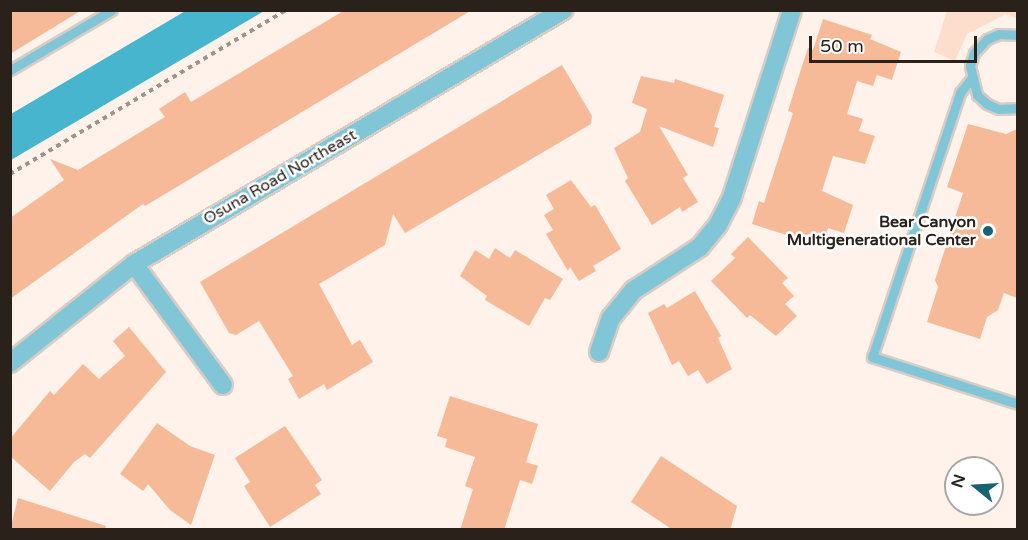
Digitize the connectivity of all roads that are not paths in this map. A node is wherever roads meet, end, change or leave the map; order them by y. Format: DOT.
graph roads {
  1 [pos="112,10"];
  2 [pos="564,10"];
  3 [pos="792,10"];
  4 [pos="1017,35"];
  5 [pos="10,70"];
  6 [pos="970,80"];
  7 [pos="1017,108"];
  8 [pos="134,264"];
  9 [pos="599,352"];
  10 [pos="10,363"];
  11 [pos="224,385"];
  12 [pos="1017,404"];
  1 -- 5 [label="lane"];
  2 -- 8 [label="street, Osuna Road Northeast"];
  3 -- 9 [label="street"];
  4 -- 6 [label="lane"];
  6 -- 7 [label="lane"];
  6 -- 12 [label="lane"];
  8 -- 10 [label="street, Osuna Road Northeast"];
  8 -- 11 [label="street"];
}
